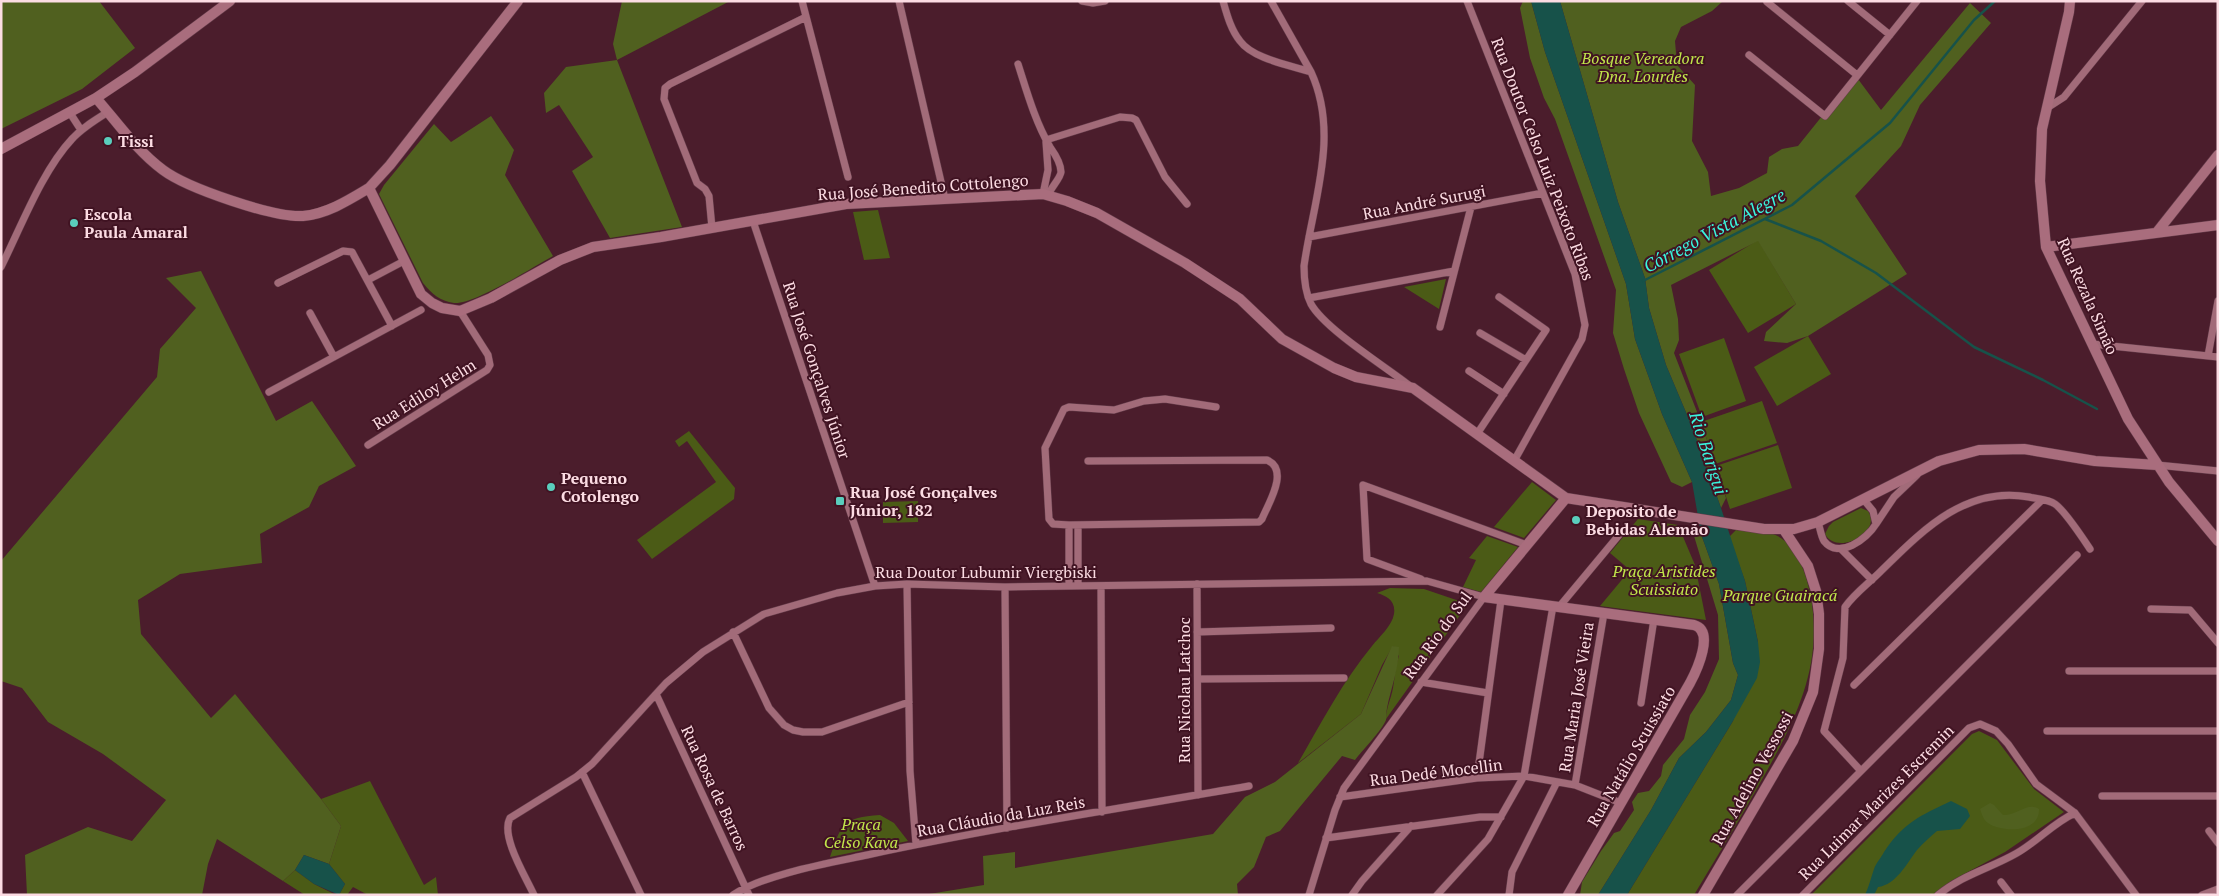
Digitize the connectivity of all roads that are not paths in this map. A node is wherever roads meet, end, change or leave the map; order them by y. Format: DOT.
graph roads {
  1 [pos="230,1"];
  2 [pos="518,1"];
  3 [pos="802,1"];
  4 [pos="899,1"];
  5 [pos="1082,1"];
  6 [pos="1105,1"];
  7 [pos="1222,1"];
  8 [pos="1226,1"];
  9 [pos="1271,1"];
  10 [pos="1467,1"];
  11 [pos="1848,1"];
  12 [pos="1917,1"];
  13 [pos="2070,1"];
  14 [pos="2142,1"];
  15 [pos="1767,2"];
  16 [pos="1227,14"];
  17 [pos="806,17"];
  18 [pos="1890,35"];
  19 [pos="1749,54"];
  20 [pos="1018,64"];
  21 [pos="1311,72"];
  22 [pos="1857,75"];
  23 [pos="96,98"];
  24 [pos="2047,108"];
  25 [pos="108,112"];
  26 [pos="70,113"];
  27 [pos="81,130"];
  28 [pos="1046,140"];
  29 [pos="1,149"];
  30 [pos="2218,155"];
  31 [pos="848,177"];
  32 [pos="369,188"];
  33 [pos="1543,193"];
  34 [pos="1046,195"];
  35 [pos="945,199"];
  36 [pos="1187,204"];
  37 [pos="1471,207"];
  38 [pos="753,221"];
  39 [pos="2218,225"];
  40 [pos="712,228"];
  41 [pos="2157,232"];
  42 [pos="1309,237"];
  43 [pos="2046,247"];
  44 [pos="404,261"];
  45 [pos="1,267"];
  46 [pos="1454,271"];
  47 [pos="368,280"];
  48 [pos="278,283"];
  49 [pos="1499,297"];
  50 [pos="1309,298"];
  51 [pos="2218,302"];
  52 [pos="421,310"];
  53 [pos="310,312"];
  54 [pos="460,312"];
  55 [pos="392,326"];
  56 [pos="1440,326"];
  57 [pos="1480,333"];
  58 [pos="2092,344"];
  59 [pos="2208,356"];
  60 [pos="334,357"];
  61 [pos="2218,358"];
  62 [pos="1526,360"];
  63 [pos="1470,371"];
  64 [pos="1413,388"];
  65 [pos="269,392"];
  66 [pos="1504,394"];
  67 [pos="1216,407"];
  68 [pos="1477,434"];
  69 [pos="368,445"];
  70 [pos="1088,461"];
  71 [pos="1514,461"];
  72 [pos="2157,465"];
  73 [pos="1924,468"];
  74 [pos="2218,471"];
  75 [pos="1566,498"];
  76 [pos="1864,500"];
  77 [pos="2042,500"];
  78 [pos="1818,522"];
  79 [pos="1876,524"];
  80 [pos="1069,525"];
  81 [pos="1078,525"];
  82 [pos="1624,529"];
  83 [pos="1784,530"];
  84 [pos="2218,541"];
  85 [pos="1528,545"];
  86 [pos="2090,548"];
  87 [pos="1841,549"];
  88 [pos="2077,555"];
  89 [pos="1872,580"];
  90 [pos="1427,581"];
  91 [pos="908,584"];
  92 [pos="1197,584"];
  93 [pos="875,586"];
  94 [pos="1069,586"];
  95 [pos="1078,586"];
  96 [pos="1101,586"];
  97 [pos="1005,587"];
  98 [pos="1484,597"];
  99 [pos="1501,600"];
  100 [pos="1556,607"];
  101 [pos="2152,609"];
  102 [pos="1604,613"];
  103 [pos="1654,620"];
  104 [pos="1332,628"];
  105 [pos="733,632"];
  106 [pos="1197,632"];
  107 [pos="2218,643"];
  108 [pos="2069,671"];
  109 [pos="2218,671"];
  110 [pos="1344,678"];
  111 [pos="1198,679"];
  112 [pos="1421,682"];
  113 [pos="1854,685"];
  114 [pos="1488,693"];
  115 [pos="656,694"];
  116 [pos="909,702"];
  117 [pos="1641,703"];
  118 [pos="2047,731"];
  119 [pos="2218,731"];
  120 [pos="1861,770"];
  121 [pos="582,772"];
  122 [pos="1524,776"];
  123 [pos="1476,778"];
  124 [pos="1557,782"];
  125 [pos="1575,785"];
  126 [pos="1249,786"];
  127 [pos="1198,795"];
  128 [pos="2102,796"];
  129 [pos="2218,796"];
  130 [pos="1340,797"];
  131 [pos="1621,803"];
  132 [pos="1102,812"];
  133 [pos="2075,813"];
  134 [pos="1500,817"];
  135 [pos="1411,826"];
  136 [pos="1007,828"];
  137 [pos="2209,831"];
  138 [pos="1326,838"];
  139 [pos="2218,843"];
  140 [pos="916,844"];
  141 [pos="2001,882"];
  142 [pos="745,887"];
  143 [pos="2218,889"];
  144 [pos="534,895"];
  145 [pos="641,895"];
  146 [pos="733,895"];
  147 [pos="749,895"];
  148 [pos="1309,895"];
  149 [pos="1352,895"];
  150 [pos="1438,895"];
  151 [pos="1509,895"];
  152 [pos="1568,895"];
  153 [pos="1703,895"];
  154 [pos="1737,895"];
  155 [pos="1803,895"];
  156 [pos="1938,895"];
  157 [pos="2011,895"];
  158 [pos="2136,895"];
  159 [pos="2202,895"];
  1 -- 23 [label="main road"];
  2 -- 32 [label="main road"];
  3 -- 17 [label="street"];
  4 -- 35 [label="street"];
  5 -- 6 [label="street"];
  7 -- 16 [label="street"];
  8 -- 16 [label="street"];
  9 -- 21 [label="street"];
  10 -- 33 [label="street, Rua Doutor Celso Luiz Peixoto Ribas"];
  11 -- 18 [label="street"];
  12 -- 18 [label="street"];
  13 -- 24 [label="main road, Rua Rezala Simão"];
  14 -- 24 [label="street"];
  15 -- 22 [label="street"];
  16 -- 21 [label="street"];
  17 -- 31 [label="street"];
  17 -- 40 [label="street"];
  18 -- 22 [label="street"];
  19 -- 22 [label="street"];
  20 -- 28 [label="street"];
  21 -- 42 [label="street"];
  23 -- 25 [label="main road"];
  23 -- 26 [label="main road"];
  24 -- 43 [label="main road, Rua Rezala Simão"];
  25 -- 27 [label="street"];
  25 -- 32 [label="main road"];
  26 -- 27 [label="street"];
  26 -- 29 [label="main road"];
  27 -- 45 [label="street"];
  28 -- 34 [label="street"];
  28 -- 34 [label="street"];
  28 -- 36 [label="street"];
  30 -- 41 [label="main road"];
  32 -- 44 [label="main road"];
  33 -- 37 [label="street, Rua André Surugi"];
  33 -- 71 [label="street, Rua Doutor Celso Luiz Peixoto Ribas"];
  34 -- 35 [label="main road, Rua José Benedito Cottolengo"];
  34 -- 64 [label="main road, Rua José Benedito Cottolengo"];
  35 -- 38 [label="main road, Rua José Benedito Cottolengo"];
  37 -- 42 [label="street, Rua André Surugi"];
  37 -- 46 [label="street"];
  38 -- 40 [label="main road, Rua José Benedito Cottolengo"];
  38 -- 93 [label="street, Rua José Gonçalves Júnior"];
  39 -- 41 [label="main road"];
  40 -- 54 [label="main road, Rua José Benedito Cottolengo"];
  41 -- 43 [label="main road"];
  42 -- 50 [label="street"];
  43 -- 58 [label="main road, Rua Rezala Simão"];
  44 -- 47 [label="street"];
  44 -- 54 [label="main road"];
  46 -- 50 [label="street"];
  46 -- 56 [label="street"];
  47 -- 48 [label="street"];
  47 -- 55 [label="street"];
  49 -- 62 [label="street"];
  50 -- 64 [label="street"];
  51 -- 59 [label="street"];
  52 -- 55 [label="street"];
  53 -- 60 [label="street"];
  54 -- 69 [label="street, Rua Ediloy Helm"];
  55 -- 60 [label="street"];
  57 -- 62 [label="street"];
  58 -- 59 [label="street"];
  58 -- 72 [label="main road, Rua Rezala Simão"];
  59 -- 61 [label="street"];
  60 -- 65 [label="street"];
  62 -- 66 [label="street"];
  63 -- 66 [label="street"];
  64 -- 68 [label="main road, Rua José Benedito Cottolengo"];
  66 -- 68 [label="street"];
  67 -- 80 [label="street"];
  68 -- 71 [label="main road, Rua José Benedito Cottolengo"];
  70 -- 81 [label="street"];
  71 -- 75 [label="main road, Rua José Benedito Cottolengo"];
  72 -- 73 [label="main road, Rua José Benedito Cottolengo"];
  72 -- 74 [label="street"];
  72 -- 84 [label="main road, Rua Rezala Simão"];
  73 -- 76 [label="main road, Rua José Benedito Cottolengo"];
  73 -- 79 [label="street"];
  75 -- 83 [label="main road, Rua José Benedito Cottolengo"];
  75 -- 85 [label="main road, Rua Rio do Sul"];
  76 -- 78 [label="main road, Rua José Benedito Cottolengo"];
  76 -- 79 [label="street"];
  77 -- 86 [label="street"];
  77 -- 89 [label="street"];
  77 -- 113 [label="street"];
  78 -- 83 [label="main road, Rua José Benedito Cottolengo"];
  78 -- 87 [label="street"];
  79 -- 87 [label="street"];
  80 -- 81 [label="street"];
  80 -- 94 [label="street"];
  81 -- 95 [label="street"];
  82 -- 100 [label="street"];
  83 -- 153 [label="main road, Rua Adelino Vessossi"];
  85 -- 90 [label="street"];
  85 -- 98 [label="main road, Rua Rio do Sul"];
  87 -- 89 [label="street"];
  88 -- 120 [label="street"];
  89 -- 120 [label="street"];
  90 -- 92 [label="street, Rua Doutor Lubumir Viergbiski"];
  90 -- 98 [label="street, Rua Doutor Lubumir Viergbiski"];
  91 -- 93 [label="street, Rua Doutor Lubumir Viergbiski"];
  91 -- 97 [label="street, Rua Doutor Lubumir Viergbiski"];
  91 -- 116 [label="street"];
  92 -- 96 [label="street, Rua Doutor Lubumir Viergbiski"];
  92 -- 106 [label="street, Rua Nicolau Latchoc"];
  93 -- 105 [label="street, Rua Doutor Lubumir Viergbiski"];
  94 -- 95 [label="street, Rua Doutor Lubumir Viergbiski"];
  94 -- 97 [label="street, Rua Doutor Lubumir Viergbiski"];
  95 -- 96 [label="street, Rua Doutor Lubumir Viergbiski"];
  96 -- 132 [label="street"];
  97 -- 136 [label="street"];
  98 -- 99 [label="main road"];
  98 -- 112 [label="street, Rua Rio do Sul"];
  99 -- 100 [label="main road"];
  99 -- 114 [label="street"];
  100 -- 102 [label="main road"];
  100 -- 122 [label="street"];
  101 -- 107 [label="street"];
  102 -- 103 [label="main road"];
  102 -- 125 [label="street, Rua Maria José Vieira"];
  103 -- 117 [label="street"];
  103 -- 131 [label="main road, Rua Natálio Scuissiato"];
  104 -- 106 [label="street"];
  105 -- 115 [label="street, Rua Doutor Lubumir Viergbiski"];
  105 -- 116 [label="street"];
  106 -- 111 [label="street, Rua Nicolau Latchoc"];
  108 -- 109 [label="street"];
  110 -- 111 [label="street"];
  111 -- 127 [label="street, Rua Nicolau Latchoc"];
  112 -- 114 [label="street"];
  112 -- 130 [label="street, Rua Rio do Sul"];
  114 -- 123 [label="street"];
  115 -- 121 [label="street, Rua Doutor Lubumir Viergbiski"];
  115 -- 142 [label="street, Rua Rosa de Barros"];
  116 -- 140 [label="street"];
  118 -- 119 [label="street"];
  120 -- 154 [label="street"];
  121 -- 144 [label="street, Rua Doutor Lubumir Viergbiski"];
  121 -- 145 [label="street"];
  122 -- 123 [label="street, Rua Dedé Mocellin"];
  122 -- 124 [label="street, Rua Dedé Mocellin"];
  122 -- 134 [label="street"];
  123 -- 130 [label="street, Rua Dedé Mocellin"];
  124 -- 125 [label="street, Rua Dedé Mocellin"];
  124 -- 151 [label="street"];
  125 -- 131 [label="street, Rua Dedé Mocellin"];
  126 -- 127 [label="street, Rua Cláudio da Luz Reis"];
  127 -- 132 [label="street, Rua Cláudio da Luz Reis"];
  128 -- 129 [label="street"];
  130 -- 138 [label="street, Rua Rio do Sul"];
  131 -- 152 [label="main road, Rua Natálio Scuissiato"];
  132 -- 136 [label="street, Rua Cláudio da Luz Reis"];
  133 -- 155 [label="street, Rua Luimar Marizes Escremin"];
  133 -- 156 [label="street"];
  133 -- 158 [label="street"];
  134 -- 135 [label="street"];
  134 -- 150 [label="street"];
  135 -- 138 [label="street"];
  135 -- 149 [label="street"];
  136 -- 140 [label="street, Rua Cláudio da Luz Reis"];
  137 -- 139 [label="street"];
  138 -- 148 [label="street, Rua Rio do Sul"];
  140 -- 142 [label="street, Rua Cláudio da Luz Reis"];
  141 -- 157 [label="street"];
  142 -- 146 [label="street, Rua Cláudio da Luz Reis"];
  142 -- 147 [label="street, Rua Rosa de Barros"];
  143 -- 159 [label="street"];
}
